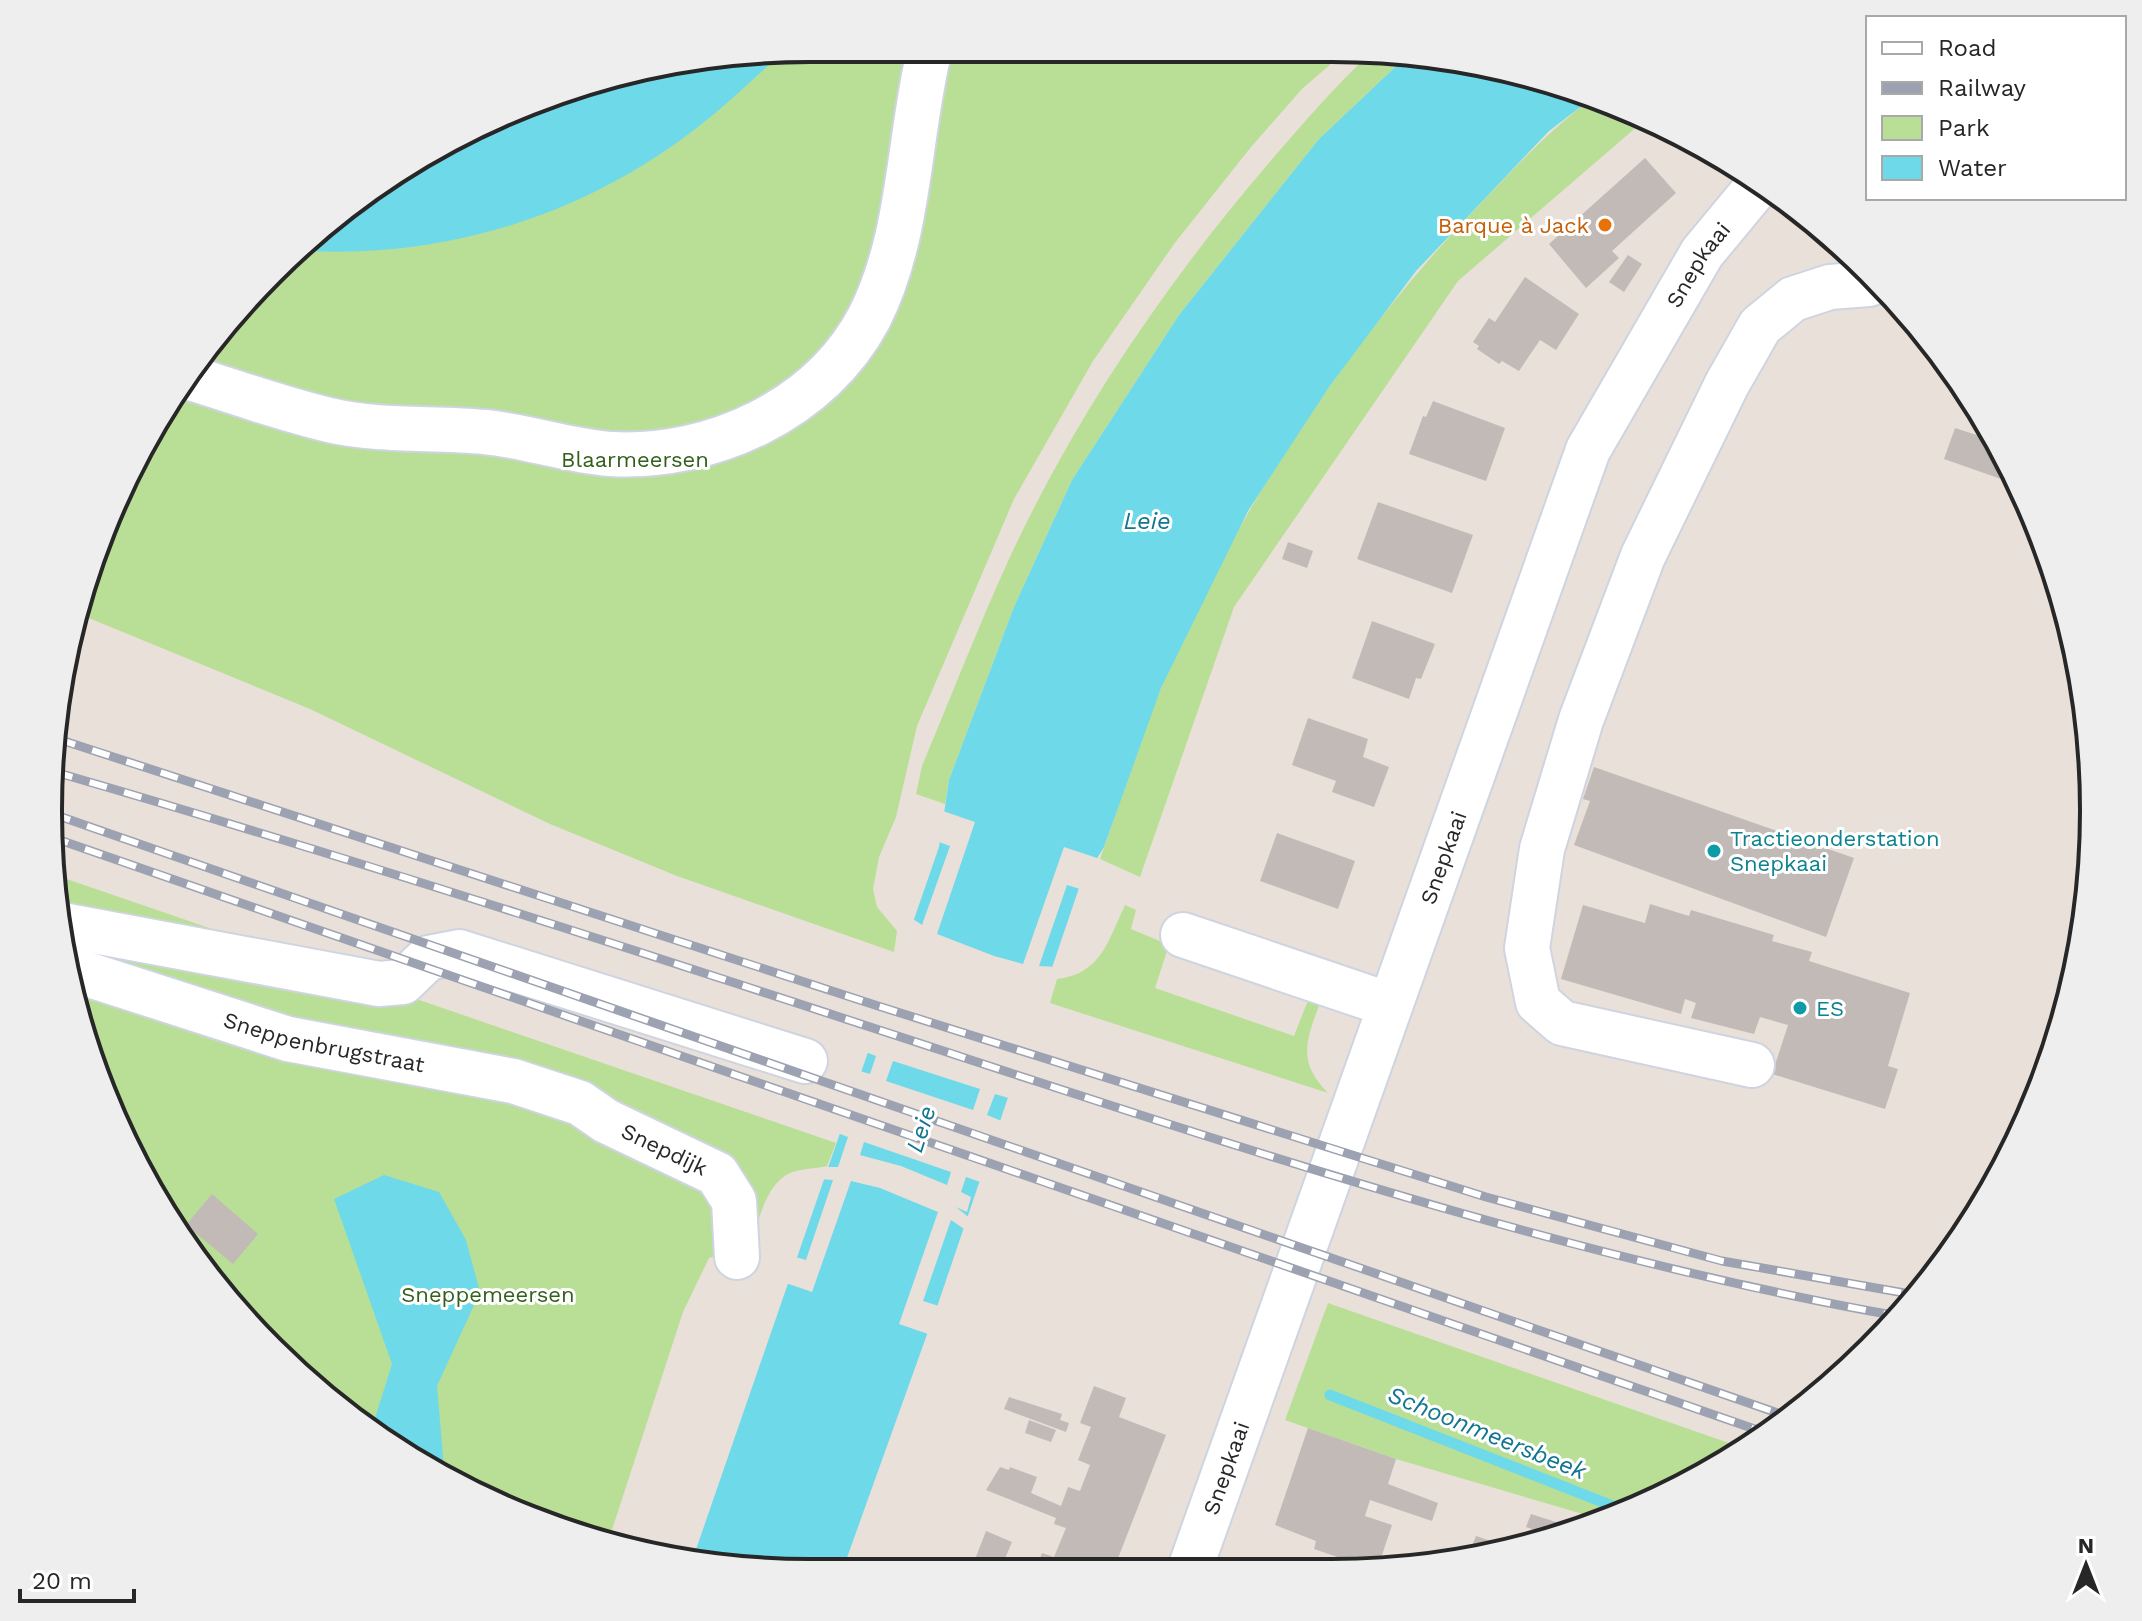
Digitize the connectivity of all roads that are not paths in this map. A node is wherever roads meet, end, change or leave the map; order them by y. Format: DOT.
graph roads {
  1 [pos="927,62"];
  2 [pos="1753,192"];
  3 [pos="1864,284"];
  4 [pos="198,381"];
  5 [pos="71,927"];
  6 [pos="1183,935"];
  7 [pos="80,972"];
  8 [pos="1390,1005"];
  9 [pos="805,1061"];
  10 [pos="1752,1065"];
  11 [pos="580,1103"];
  12 [pos="737,1257"];
  13 [pos="1193,1559"];
  1 -- 4 [label="street"];
  2 -- 8 [label="street, Snepkaai"];
  3 -- 10 [label="street"];
  5 -- 9 [label="street"];
  6 -- 8 [label="street"];
  7 -- 11 [label="street, Sneppenbrugstraat"];
  8 -- 13 [label="street, Snepkaai"];
  11 -- 12 [label="street, Snepdijk"];
}
